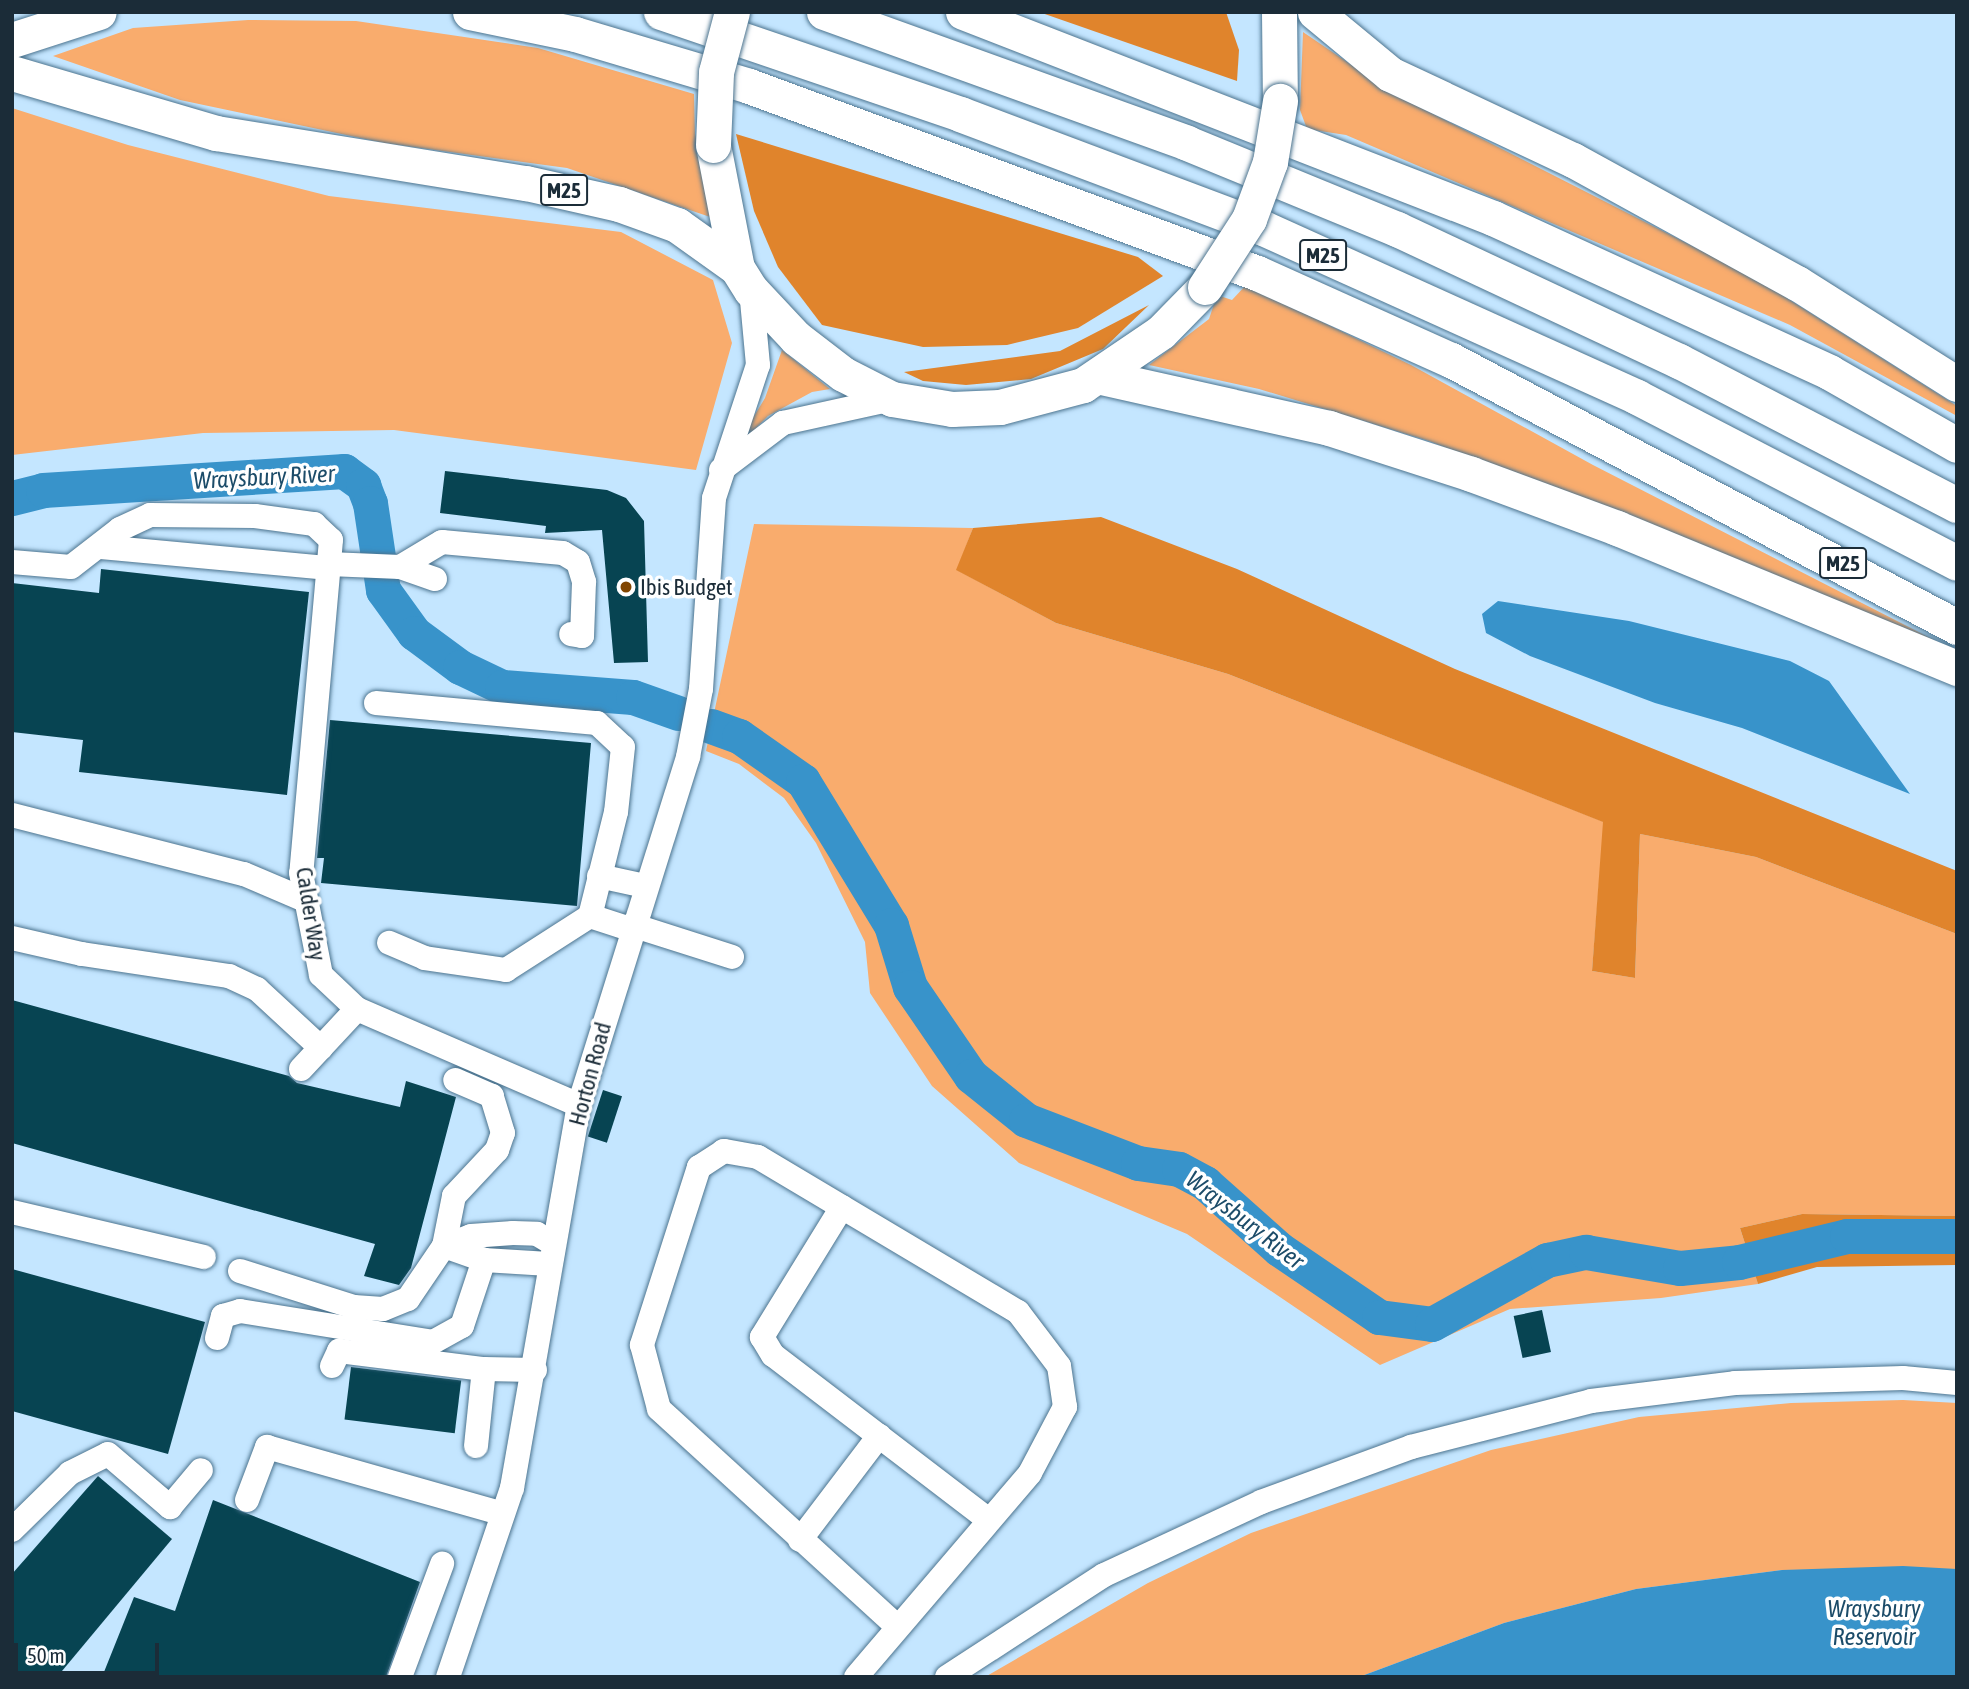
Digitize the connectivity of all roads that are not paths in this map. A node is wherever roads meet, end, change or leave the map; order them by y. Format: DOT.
graph roads {
  1 [pos="99,12"];
  2 [pos="470,12"];
  3 [pos="661,12"];
  4 [pos="732,12"];
  5 [pos="824,12"];
  6 [pos="963,12"];
  7 [pos="1279,12"];
  8 [pos="1315,12"];
  9 [pos="12,40"];
  10 [pos="12,73"];
  11 [pos="744,279"];
  12 [pos="1101,377"];
  13 [pos="1957,384"];
  14 [pos="892,399"];
  15 [pos="1957,445"];
  16 [pos="721,470"];
  17 [pos="1957,505"];
  18 [pos="101,547"];
  19 [pos="12,562"];
  20 [pos="1957,563"];
  21 [pos="329,566"];
  22 [pos="400,568"];
  23 [pos="435,579"];
  24 [pos="1957,627"];
  25 [pos="571,634"];
  26 [pos="1957,668"];
  27 [pos="376,702"];
  28 [pos="12,815"];
  29 [pos="599,876"];
  30 [pos="645,886"];
  31 [pos="305,900"];
  32 [pos="590,916"];
  33 [pos="631,927"];
  34 [pos="12,938"];
  35 [pos="389,943"];
  36 [pos="732,957"];
  37 [pos="358,1009"];
  38 [pos="321,1048"];
  39 [pos="301,1069"];
  40 [pos="455,1080"];
  41 [pos="579,1105"];
  42 [pos="559,1200"];
  43 [pos="842,1207"];
  44 [pos="12,1212"];
  45 [pos="513,1233"];
  46 [pos="444,1246"];
  47 [pos="551,1253"];
  48 [pos="204,1257"];
  49 [pos="484,1260"];
  50 [pos="240,1271"];
  51 [pos="217,1338"];
  52 [pos="332,1366"];
  53 [pos="484,1369"];
  54 [pos="535,1370"];
  55 [pos="1957,1383"];
  56 [pos="879,1436"];
  57 [pos="475,1446"];
  58 [pos="201,1470"];
  59 [pos="247,1500"];
  60 [pos="503,1514"];
  61 [pos="989,1520"];
  62 [pos="12,1530"];
  63 [pos="800,1540"];
  64 [pos="442,1564"];
  65 [pos="898,1627"];
  66 [pos="400,1677"];
  67 [pos="448,1677"];
  68 [pos="856,1677"];
  69 [pos="947,1677"];
  1 -- 9 [label="highway"];
  2 -- 24 [label="highway, M25"];
  3 -- 20 [label="highway, M25"];
  4 -- 11 [label="highway, bridge"];
  5 -- 17 [label="highway, M25"];
  6 -- 15 [label="highway"];
  7 -- 12 [label="highway, bridge"];
  8 -- 13 [label="highway"];
  10 -- 11 [label="highway, M25"];
  11 -- 14 [label="highway"];
  11 -- 16 [label="street, Horton Road"];
  12 -- 14 [label="highway"];
  12 -- 26 [label="highway, M25"];
  14 -- 16 [label="street"];
  16 -- 30 [label="street, Horton Road"];
  18 -- 19 [label="street"];
  18 -- 21 [label="street"];
  18 -- 21 [label="street, Calder Way"];
  21 -- 22 [label="street"];
  21 -- 31 [label="street, Calder Way"];
  22 -- 23 [label="street"];
  22 -- 25 [label="street"];
  27 -- 29 [label="street"];
  28 -- 31 [label="street"];
  29 -- 30 [label="street"];
  29 -- 32 [label="street"];
  30 -- 33 [label="street, Horton Road"];
  31 -- 37 [label="street, Calder Way"];
  32 -- 33 [label="street"];
  32 -- 35 [label="street"];
  33 -- 36 [label="street"];
  33 -- 41 [label="street, Horton Road"];
  34 -- 38 [label="street"];
  37 -- 38 [label="street"];
  37 -- 41 [label="street, Calder Way"];
  38 -- 39 [label="street"];
  40 -- 46 [label="street"];
  41 -- 42 [label="street, Horton Road"];
  42 -- 45 [label="street"];
  42 -- 47 [label="street, Horton Road"];
  43 -- 56 [label="street"];
  43 -- 61 [label="street"];
  43 -- 63 [label="street"];
  44 -- 48 [label="street"];
  45 -- 46 [label="street"];
  45 -- 47 [label="street"];
  46 -- 49 [label="street"];
  46 -- 50 [label="street"];
  47 -- 49 [label="street"];
  47 -- 54 [label="street, Horton Road"];
  49 -- 51 [label="street"];
  52 -- 53 [label="street"];
  53 -- 54 [label="street"];
  53 -- 57 [label="street"];
  54 -- 60 [label="street, Horton Road"];
  55 -- 69 [label="street"];
  56 -- 61 [label="street"];
  56 -- 63 [label="street"];
  58 -- 62 [label="street"];
  59 -- 60 [label="street"];
  60 -- 67 [label="street, Horton Road"];
  61 -- 65 [label="street"];
  63 -- 65 [label="street"];
  64 -- 66 [label="street"];
  65 -- 68 [label="street"];
}
